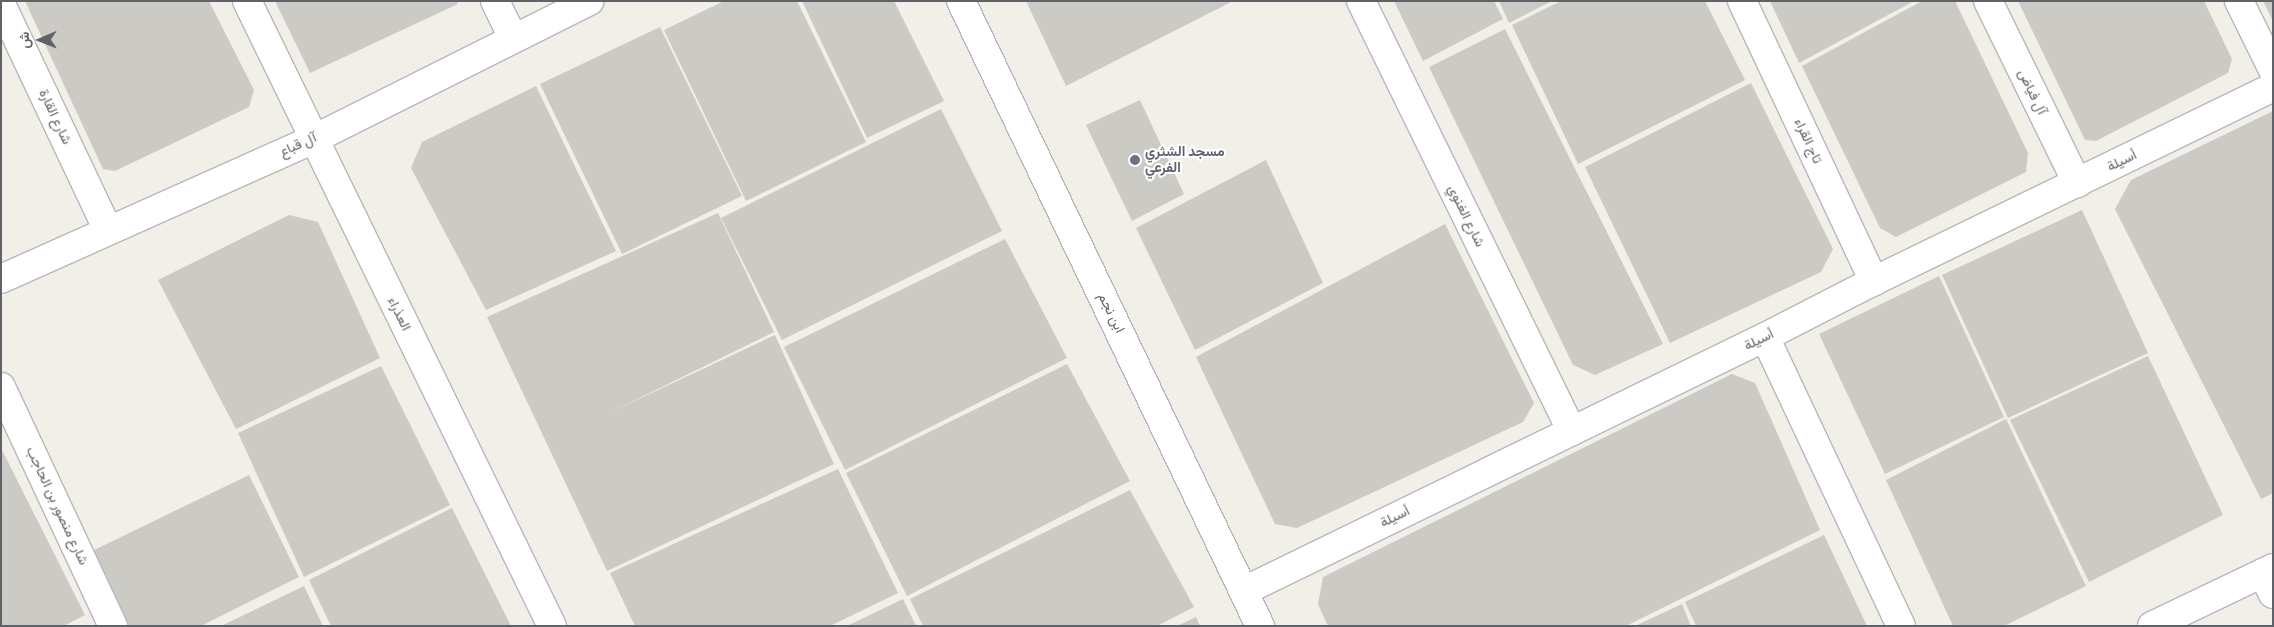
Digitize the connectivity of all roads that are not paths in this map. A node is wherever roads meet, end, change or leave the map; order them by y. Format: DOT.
graph roads {
  1 [pos="247,1"];
  2 [pos="495,1"];
  3 [pos="589,1"];
  4 [pos="961,1"];
  5 [pos="1361,1"];
  6 [pos="1742,1"];
  7 [pos="1988,1"];
  8 [pos="2239,1"];
  9 [pos="1,4"];
  10 [pos="513,38"];
  11 [pos="2273,70"];
  12 [pos="2273,86"];
  13 [pos="314,138"];
  14 [pos="2077,183"];
  15 [pos="108,230"];
  16 [pos="1,279"];
  17 [pos="1874,281"];
  18 [pos="1765,338"];
  19 [pos="1,387"];
  20 [pos="1572,431"];
  21 [pos="2269,578"];
  22 [pos="1244,591"];
  23 [pos="113,626"];
  24 [pos="552,626"];
  25 [pos="1260,626"];
  26 [pos="1901,626"];
  27 [pos="2152,626"];
  1 -- 13 [label="street, العذراء"];
  2 -- 10 [label="street"];
  3 -- 10 [label="street, آل قباع"];
  4 -- 22 [label="street, ابن نجم"];
  5 -- 20 [label="street, شارع الغنوي"];
  6 -- 17 [label="street, تاج القراء"];
  7 -- 14 [label="street, آل فياض"];
  8 -- 11 [label="street"];
  9 -- 15 [label="street, شارع القارة"];
  10 -- 13 [label="street, آل قباع"];
  12 -- 14 [label="street, أسيلة"];
  13 -- 15 [label="street, آل قباع"];
  13 -- 24 [label="street, العذراء"];
  14 -- 17 [label="street, أسيلة"];
  15 -- 16 [label="street, آل قباع"];
  17 -- 18 [label="street, أسيلة"];
  18 -- 20 [label="street, أسيلة"];
  18 -- 26 [label="street"];
  19 -- 23 [label="street, شارع منصور بن الحاجب"];
  20 -- 22 [label="street, أسيلة"];
  21 -- 27 [label="street"];
  22 -- 25 [label="street, ابن نجم"];
}
